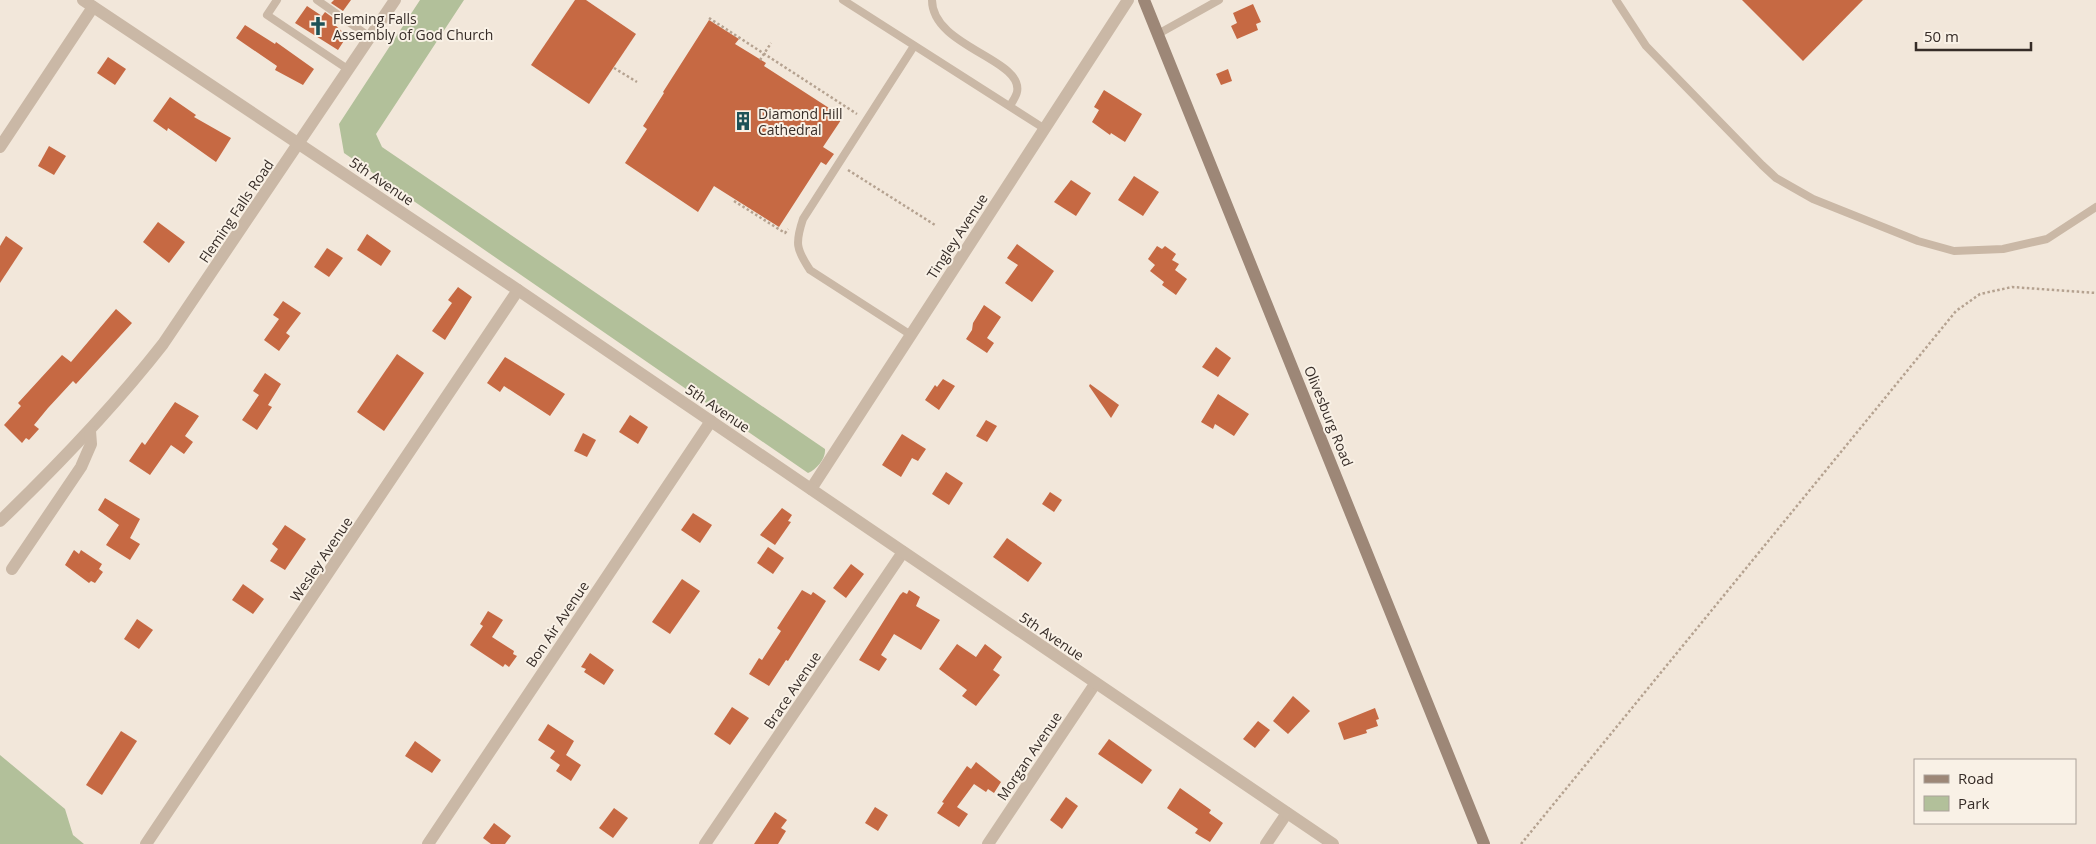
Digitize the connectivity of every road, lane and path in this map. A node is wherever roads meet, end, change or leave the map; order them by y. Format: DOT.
graph roads {
  1 [pos="277,0"];
  2 [pos="317,0"];
  3 [pos="395,0"];
  4 [pos="842,0"];
  5 [pos="932,0"];
  6 [pos="1128,0"];
  7 [pos="1144,0"];
  8 [pos="1219,0"];
  9 [pos="1616,0"];
  10 [pos="88,3"];
  11 [pos="709,18"];
  12 [pos="1158,34"];
  13 [pos="370,37"];
  14 [pos="771,43"];
  15 [pos="914,46"];
  16 [pos="764,53"];
  17 [pos="760,60"];
  18 [pos="614,68"];
  19 [pos="349,70"];
  20 [pos="637,82"];
  21 [pos="1010,106"];
  22 [pos="860,116"];
  23 [pos="1045,129"];
  24 [pos="300,144"];
  25 [pos="0,147"];
  26 [pos="838,163"];
  27 [pos="734,201"];
  28 [pos="2096,208"];
  29 [pos="790,225"];
  30 [pos="934,225"];
  31 [pos="518,290"];
  32 [pos="2096,293"];
  33 [pos="911,336"];
  34 [pos="711,421"];
  35 [pos="90,431"];
  36 [pos="811,489"];
  37 [pos="0,521"];
  38 [pos="903,552"];
  39 [pos="12,569"];
  40 [pos="1095,684"];
  41 [pos="1287,813"];
  42 [pos="146,844"];
  43 [pos="428,844"];
  44 [pos="705,844"];
  45 [pos="988,844"];
  46 [pos="1266,844"];
  47 [pos="1333,844"];
  48 [pos="1484,844"];
  49 [pos="1521,844"];
  1 -- 19 [label="lane"];
  2 -- 13 [label="lane"];
  3 -- 13 [label="street, Fleming Falls Road"];
  4 -- 15 [label="lane"];
  5 -- 21 [label="lane"];
  6 -- 23 [label="street, Tingley Avenue"];
  7 -- 12 [label="main road, Olivesburg Road"];
  8 -- 12 [label="lane"];
  9 -- 28 [label="lane"];
  10 -- 24 [label="street, 5th Avenue"];
  10 -- 25 [label="street"];
  11 -- 16 [label="path"];
  12 -- 48 [label="main road, Olivesburg Road"];
  13 -- 19 [label="street, Fleming Falls Road"];
  14 -- 16 [label="path"];
  15 -- 21 [label="lane"];
  15 -- 26 [label="lane"];
  16 -- 17 [label="path"];
  16 -- 22 [label="path"];
  18 -- 20 [label="path"];
  19 -- 24 [label="street, Fleming Falls Road"];
  21 -- 23 [label="lane"];
  23 -- 33 [label="street, Tingley Avenue"];
  24 -- 31 [label="street, 5th Avenue"];
  24 -- 35 [label="street, Fleming Falls Road"];
  26 -- 30 [label="path"];
  26 -- 33 [label="lane"];
  27 -- 29 [label="path"];
  31 -- 34 [label="street, 5th Avenue"];
  31 -- 42 [label="street, Wesley Avenue"];
  32 -- 49 [label="path"];
  33 -- 36 [label="street, Tingley Avenue"];
  34 -- 36 [label="street, 5th Avenue"];
  34 -- 43 [label="street, Bon Air Avenue"];
  35 -- 37 [label="street, Fleming Falls Road"];
  35 -- 39 [label="street"];
  36 -- 38 [label="street, 5th Avenue"];
  38 -- 40 [label="street, 5th Avenue"];
  38 -- 44 [label="street, Brace Avenue"];
  40 -- 41 [label="street, 5th Avenue"];
  40 -- 45 [label="street, Morgan Avenue"];
  41 -- 46 [label="street"];
  41 -- 47 [label="street, 5th Avenue"];
}
